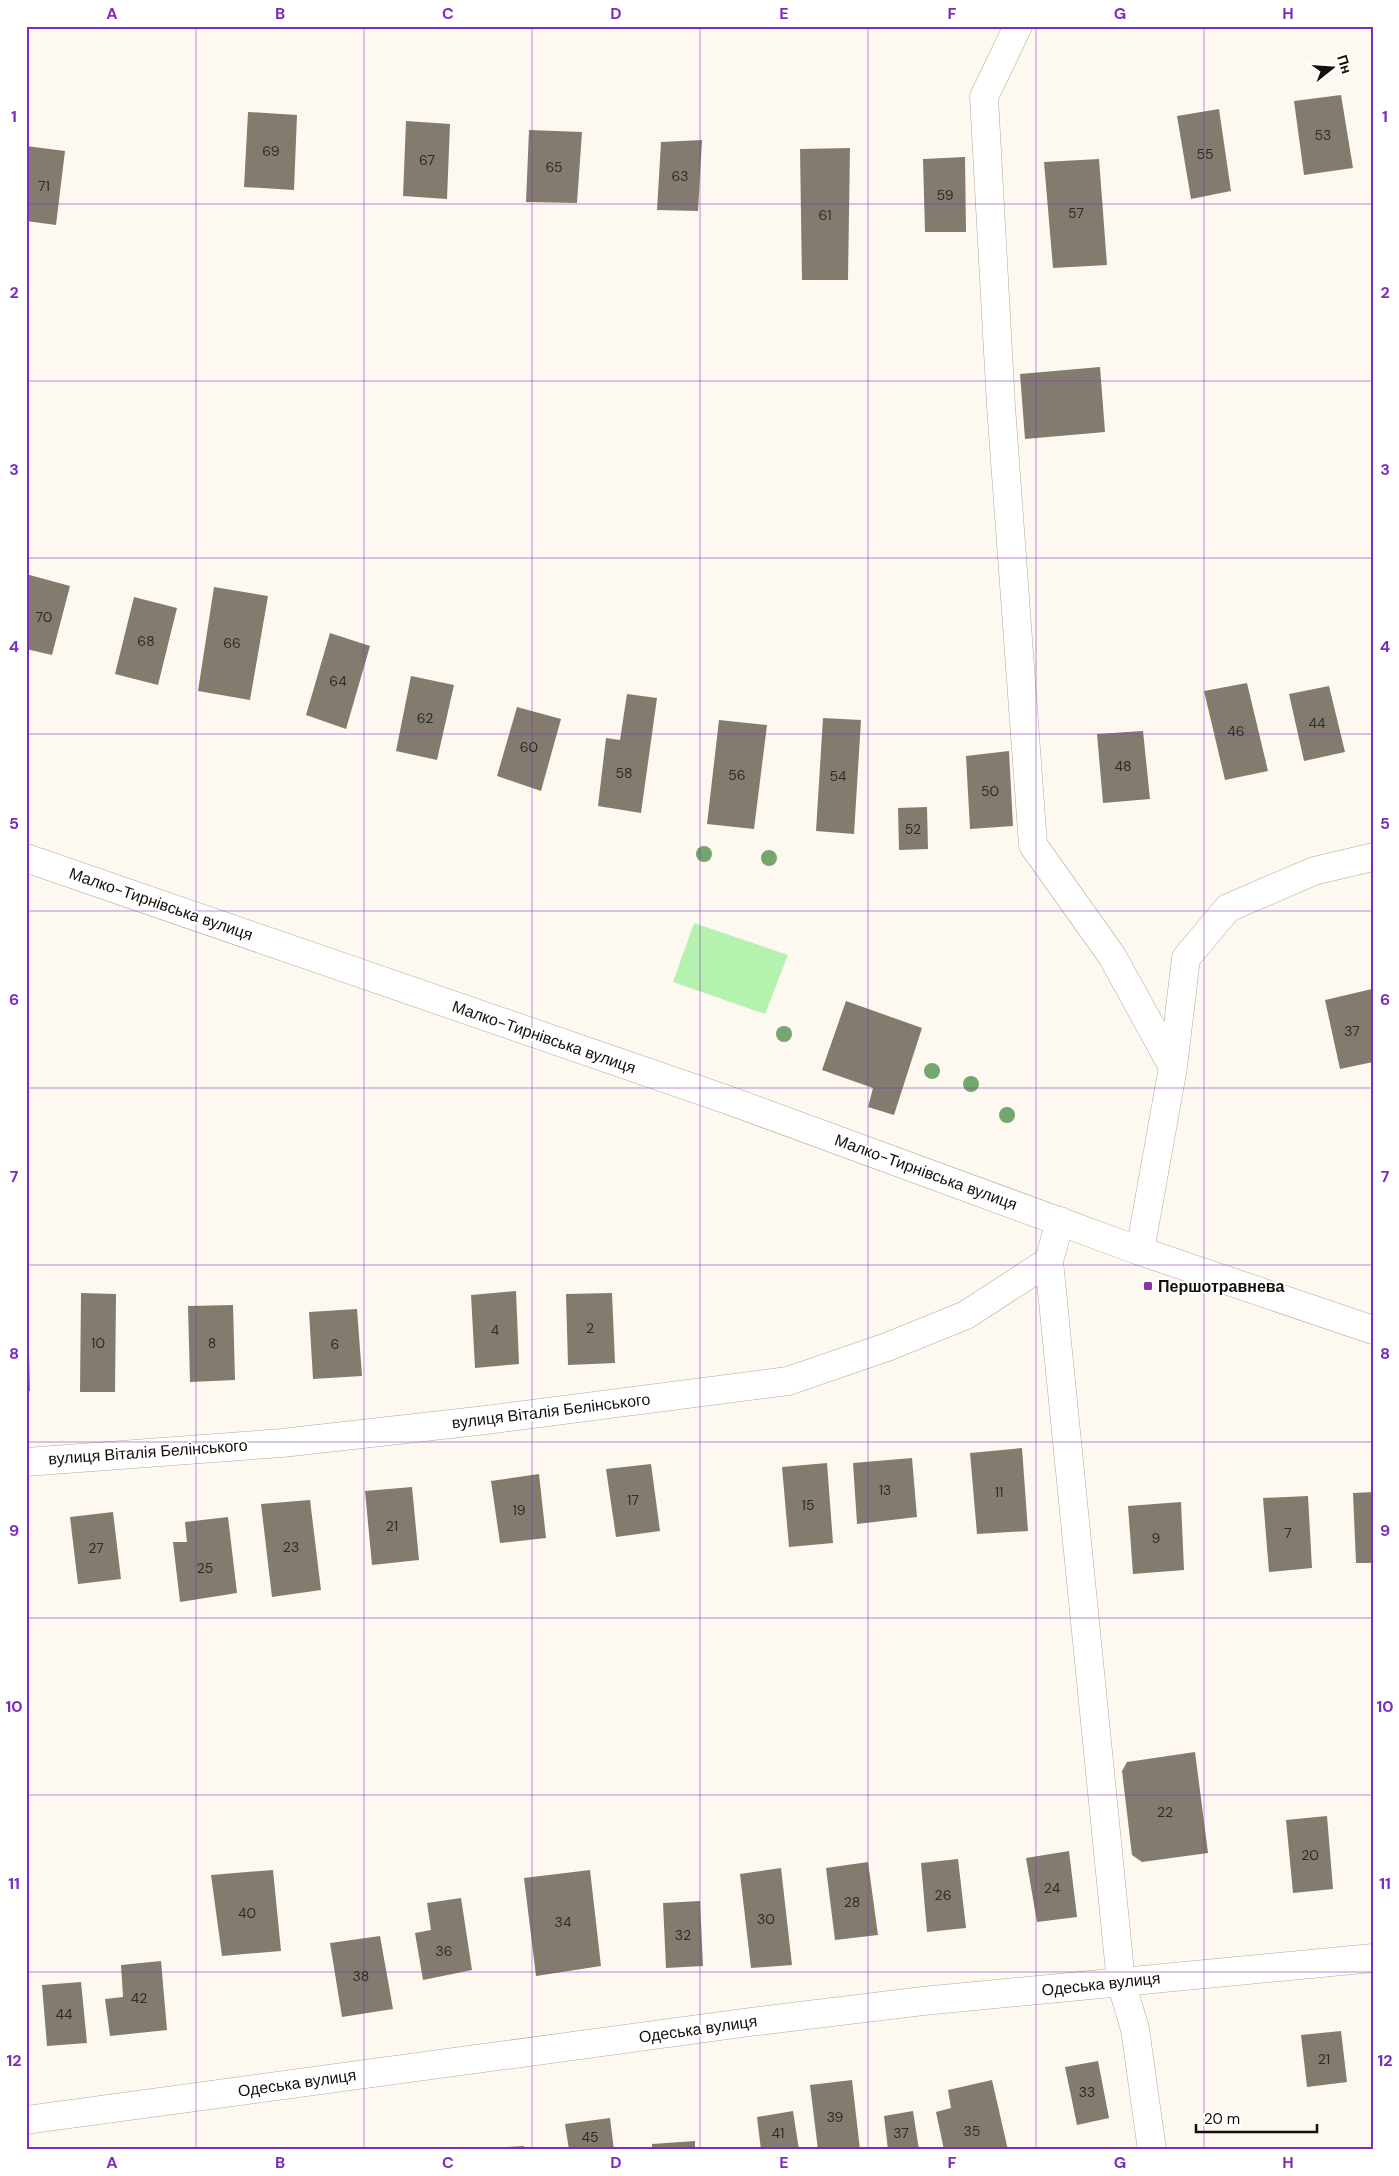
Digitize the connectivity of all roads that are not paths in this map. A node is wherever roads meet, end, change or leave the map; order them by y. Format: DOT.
graph roads {
  1 [pos="1018,26"];
  2 [pos="1373,857"];
  3 [pos="26,858"];
  4 [pos="1173,1067"];
  5 [pos="1060,1221"];
  6 [pos="1140,1251"];
  7 [pos="1049,1261"];
  8 [pos="1373,1330"];
  9 [pos="26,1462"];
  10 [pos="1373,1958"];
  11 [pos="1122,1982"];
  12 [pos="26,2120"];
  13 [pos="1152,2150"];
  1 -- 4 [label="street"];
  2 -- 4 [label="street"];
  3 -- 5 [label="street, Малко-Тирнівська вулиця"];
  4 -- 6 [label="street"];
  5 -- 6 [label="street, Малко-Тирнівська вулиця"];
  5 -- 7 [label="street"];
  6 -- 8 [label="street, Малко-Тирнівська вулиця"];
  7 -- 9 [label="street, вулиця Віталія Белінського"];
  7 -- 11 [label="street"];
  10 -- 11 [label="street, Одеська вулиця"];
  11 -- 12 [label="street, Одеська вулиця"];
  11 -- 13 [label="street"];
}
